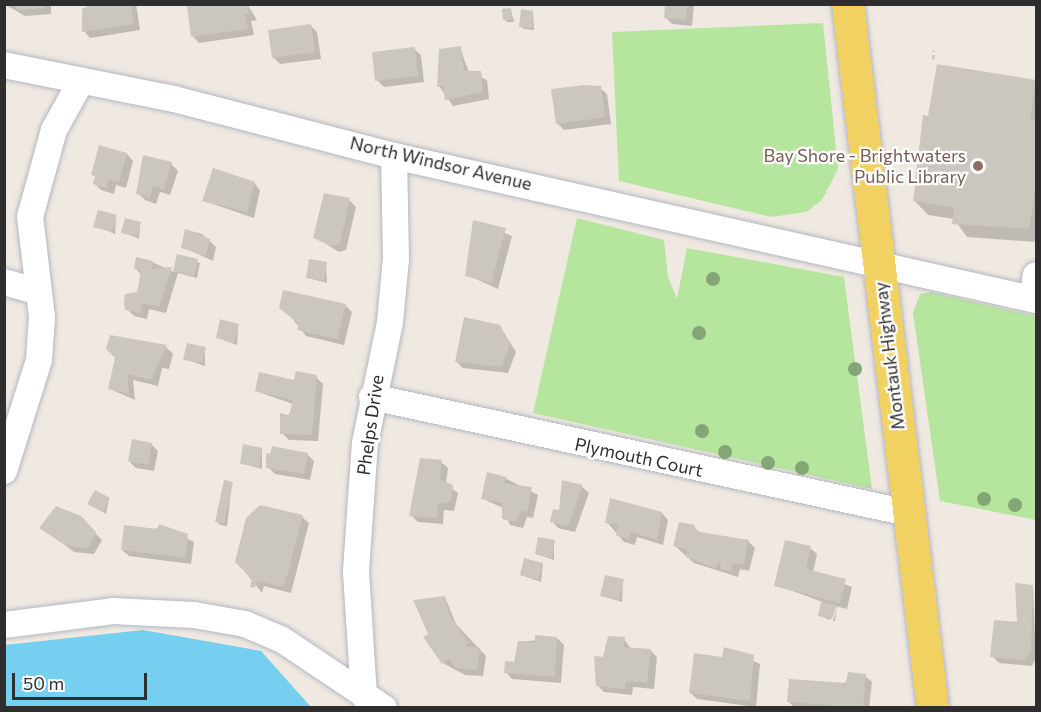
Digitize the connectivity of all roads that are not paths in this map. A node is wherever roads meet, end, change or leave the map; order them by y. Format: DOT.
graph roads {
  1 [pos="848,4"];
  2 [pos="4,65"];
  3 [pos="80,83"];
  4 [pos="394,156"];
  5 [pos="878,264"];
  6 [pos="4,282"];
  7 [pos="36,291"];
  8 [pos="1035,291"];
  9 [pos="372,397"];
  10 [pos="4,471"];
  11 [pos="908,513"];
  12 [pos="4,625"];
  13 [pos="374,702"];
  14 [pos="933,708"];
  1 -- 5 [label="main road, Montauk Highway"];
  2 -- 3 [label="street, North Windsor Avenue"];
  3 -- 4 [label="street, North Windsor Avenue"];
  3 -- 7 [label="street"];
  4 -- 5 [label="street, North Windsor Avenue"];
  4 -- 9 [label="street, Phelps Drive"];
  5 -- 8 [label="street, North Windsor Avenue"];
  5 -- 11 [label="main road, Montauk Highway"];
  6 -- 7 [label="street"];
  7 -- 10 [label="street"];
  9 -- 11 [label="street, Plymouth Court"];
  9 -- 13 [label="street, Phelps Drive"];
  11 -- 14 [label="main road, Montauk Highway"];
  12 -- 13 [label="street"];
}
